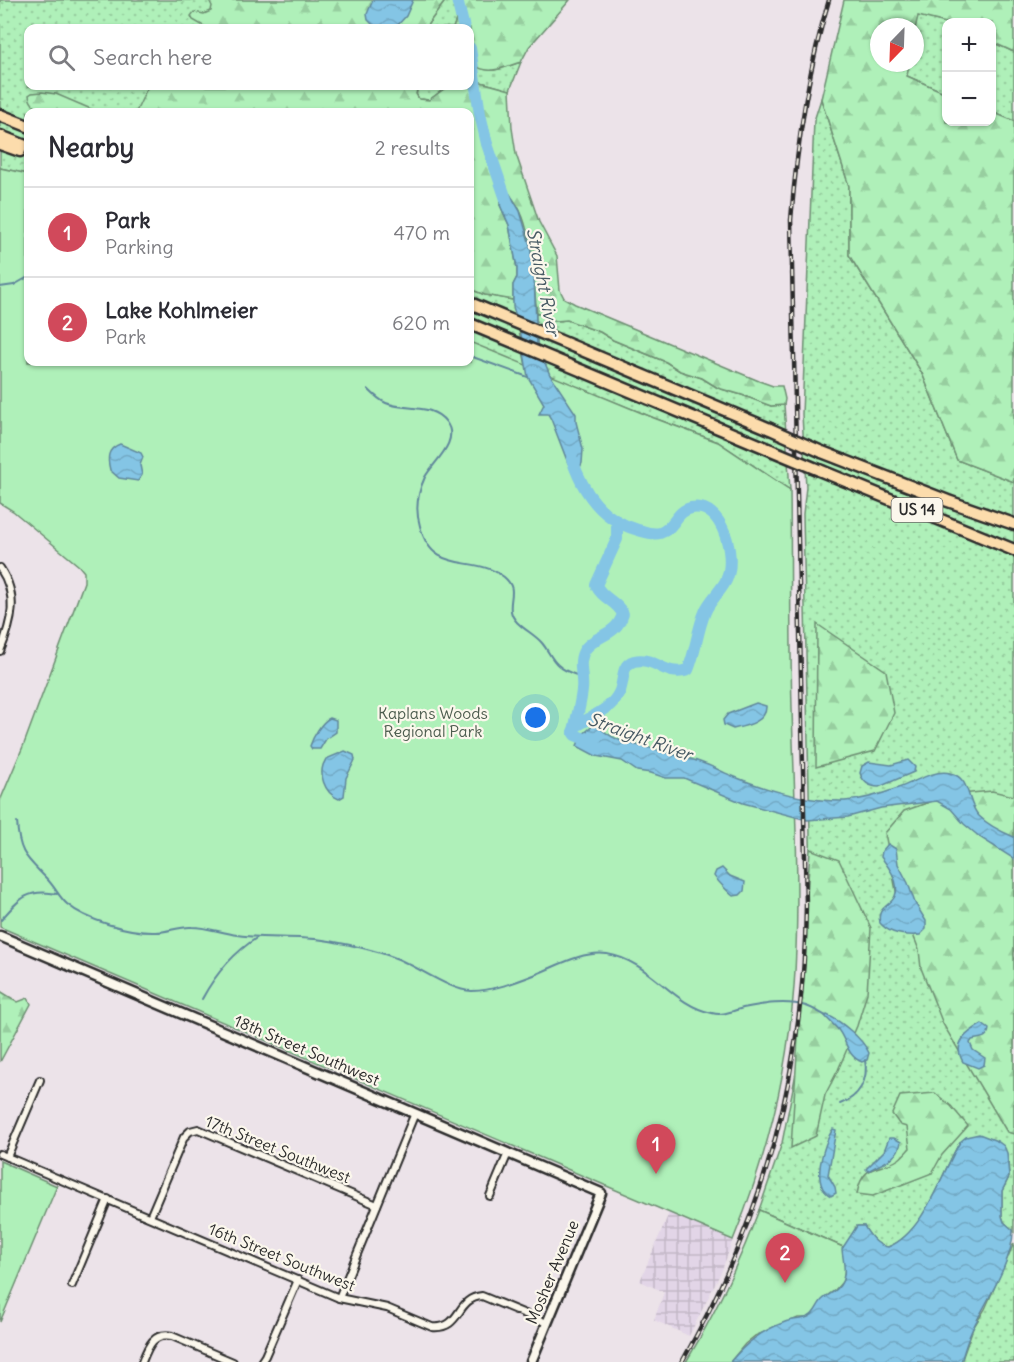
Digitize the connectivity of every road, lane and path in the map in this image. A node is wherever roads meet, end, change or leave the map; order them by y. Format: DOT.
graph roads {
  1 [pos="0,115"];
  2 [pos="24,124"];
  3 [pos="0,136"];
  4 [pos="0,144"];
  5 [pos="24,145"];
  6 [pos="24,153"];
  7 [pos="474,305"];
  8 [pos="474,326"];
  9 [pos="1014,524"];
  10 [pos="1013,549"];
  11 [pos="0,568"];
  12 [pos="0,651"];
  13 [pos="0,936"];
  14 [pos="40,1080"];
  15 [pos="415,1113"];
  16 [pos="508,1153"];
  17 [pos="0,1154"];
  18 [pos="8,1157"];
  19 [pos="601,1193"];
  20 [pos="490,1196"];
  21 [pos="108,1199"];
  22 [pos="377,1205"];
  23 [pos="150,1218"];
  24 [pos="298,1280"];
  25 [pos="72,1285"];
  26 [pos="339,1298"];
  27 [pos="547,1323"];
  28 [pos="142,1362"];
  29 [pos="233,1362"];
  30 [pos="261,1362"];
  31 [pos="531,1362"];
  1 -- 2 [label="highway"];
  3 -- 5 [label="highway"];
  4 -- 6 [label="highway"];
  7 -- 9 [label="highway, US 14, bridge"];
  8 -- 10 [label="highway, US 14, bridge"];
  11 -- 12 [label="street"];
  13 -- 15 [label="street, 18th Street Southwest"];
  14 -- 18 [label="street"];
  15 -- 16 [label="street, 18th Street Southwest"];
  15 -- 22 [label="street"];
  16 -- 19 [label="street, 18th Street Southwest"];
  16 -- 20 [label="street"];
  17 -- 18 [label="street, 16th Street Southwest"];
  18 -- 21 [label="street, 16th Street Southwest"];
  19 -- 27 [label="street, Mosher Avenue"];
  21 -- 23 [label="street, 16th Street Southwest"];
  21 -- 25 [label="street"];
  22 -- 23 [label="street, 17th Street Southwest"];
  22 -- 26 [label="street"];
  23 -- 24 [label="street, 16th Street Southwest"];
  24 -- 26 [label="street, 16th Street Southwest"];
  24 -- 30 [label="street"];
  26 -- 27 [label="street, 16th Street Southwest"];
  27 -- 31 [label="street, Mosher Avenue"];
  28 -- 29 [label="street"];
}
